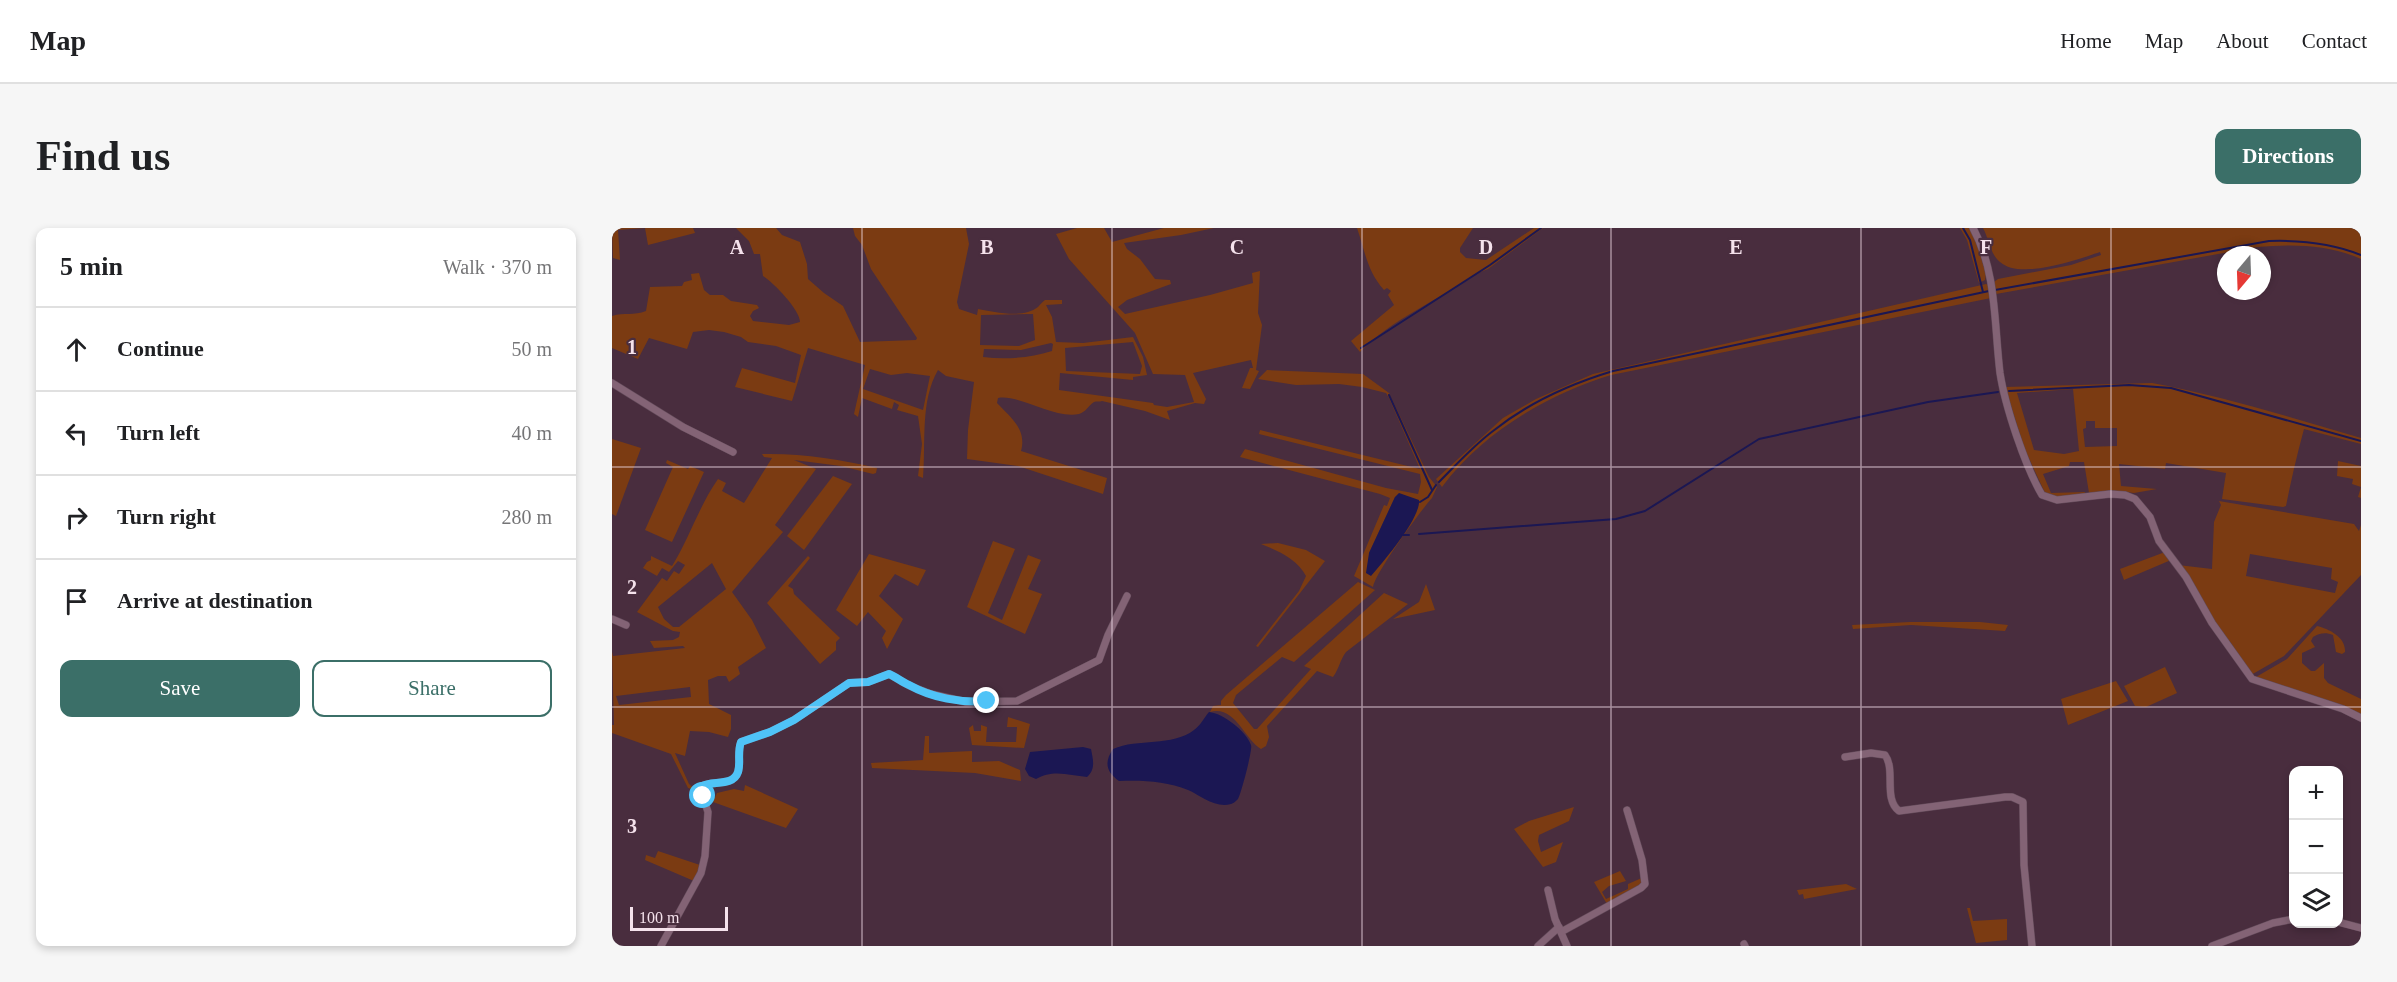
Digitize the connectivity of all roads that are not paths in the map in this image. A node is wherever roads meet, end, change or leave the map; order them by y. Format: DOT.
graph roads {
  1 [pos="1973,228"];
  2 [pos="612,383"];
  3 [pos="733,452"];
  4 [pos="1127,596"];
  5 [pos="612,619"];
  6 [pos="626,625"];
  7 [pos="2361,718"];
  8 [pos="1845,757"];
  9 [pos="1627,810"];
  10 [pos="1548,890"];
  11 [pos="2289,920"];
  12 [pos="2343,923"];
  13 [pos="2361,928"];
  14 [pos="1559,930"];
  15 [pos="661,946"];
  16 [pos="1538,946"];
  17 [pos="1567,946"];
  18 [pos="2031,946"];
  19 [pos="2212,946"];
  1 -- 7 [label="street"];
  2 -- 3 [label="street"];
  4 -- 15 [label="street"];
  5 -- 6 [label="street"];
  8 -- 18 [label="street"];
  9 -- 14 [label="street"];
  10 -- 14 [label="street"];
  11 -- 19 [label="street"];
  12 -- 13 [label="street"];
  14 -- 16 [label="street"];
  14 -- 17 [label="street"];
}
